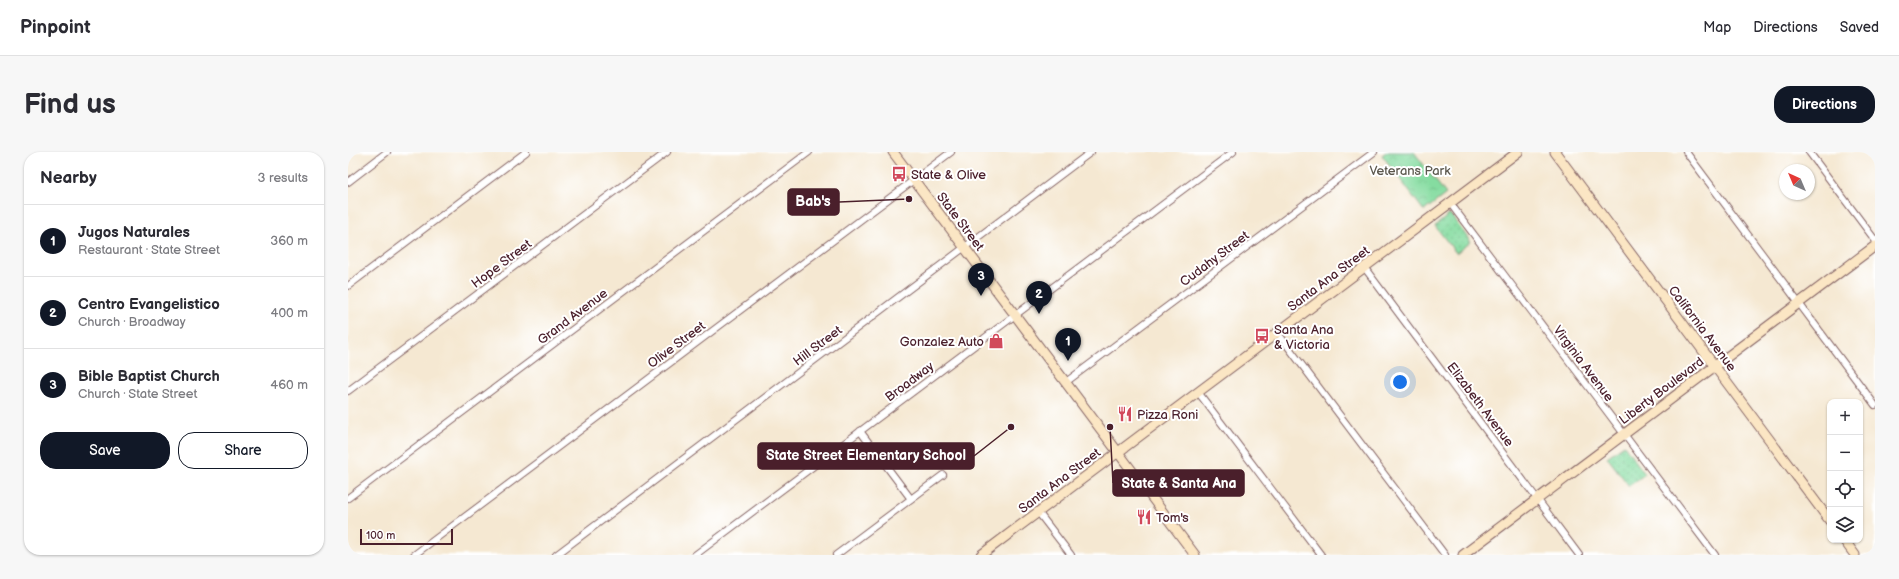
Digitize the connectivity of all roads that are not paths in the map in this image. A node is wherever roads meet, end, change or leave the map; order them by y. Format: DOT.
graph roads {
  1 [pos="387,152"];
  2 [pos="526,152"];
  3 [pos="667,152"];
  4 [pos="809,152"];
  5 [pos="893,152"];
  6 [pos="951,152"];
  7 [pos="1091,152"];
  8 [pos="1233,152"];
  9 [pos="1374,152"];
  10 [pos="1518,152"];
  11 [pos="1554,152"];
  12 [pos="1686,152"];
  13 [pos="1809,152"];
  14 [pos="914,180"];
  15 [pos="348,182"];
  16 [pos="1450,203"];
  17 [pos="1875,240"];
  18 [pos="1875,246"];
  19 [pos="964,247"];
  20 [pos="1364,267"];
  21 [pos="348,286"];
  22 [pos="1799,303"];
  23 [pos="1015,315"];
  24 [pos="1277,332"];
  25 [pos="1715,366"];
  26 [pos="1066,382"];
  27 [pos="348,391"];
  28 [pos="1198,392"];
  29 [pos="1875,405"];
  30 [pos="860,431"];
  31 [pos="1624,434"];
  32 [pos="1118,451"];
  33 [pos="943,475"];
  34 [pos="348,498"];
  35 [pos="911,499"];
  36 [pos="1537,499"];
  37 [pos="1038,512"];
  38 [pos="1827,516"];
  39 [pos="1846,543"];
  40 [pos="414,555"];
  41 [pos="556,555"];
  42 [pos="695,555"];
  43 [pos="836,555"];
  44 [pos="981,555"];
  45 [pos="1071,555"];
  46 [pos="1195,555"];
  47 [pos="1321,555"];
  48 [pos="1445,555"];
  49 [pos="1463,555"];
  50 [pos="1579,555"];
  51 [pos="1714,555"];
  52 [pos="1855,555"];
  1 -- 15 [label="street"];
  2 -- 21 [label="street"];
  3 -- 27 [label="street, Hope Street"];
  4 -- 34 [label="street, Grand Avenue"];
  5 -- 14 [label="street, State Street"];
  6 -- 14 [label="street, Olive Street"];
  7 -- 19 [label="street, Hill Street"];
  8 -- 23 [label="street, Broadway"];
  9 -- 26 [label="street, Cudahy Street"];
  10 -- 16 [label="street, Santa Ana Street"];
  11 -- 25 [label="street, California Avenue"];
  12 -- 22 [label="street"];
  13 -- 17 [label="street"];
  14 -- 19 [label="street, State Street"];
  14 -- 40 [label="street, Olive Street"];
  16 -- 20 [label="street, Santa Ana Street"];
  16 -- 31 [label="street, Virginia Avenue"];
  18 -- 22 [label="street, Liberty Boulevard"];
  19 -- 23 [label="street, State Street"];
  19 -- 41 [label="street, Hill Street"];
  20 -- 24 [label="street, Santa Ana Street"];
  20 -- 36 [label="street, Elizabeth Avenue"];
  22 -- 25 [label="street, Liberty Boulevard"];
  22 -- 29 [label="street"];
  23 -- 26 [label="street, State Street"];
  23 -- 30 [label="street, Broadway"];
  24 -- 28 [label="street, Santa Ana Street"];
  24 -- 48 [label="street"];
  25 -- 31 [label="street, Liberty Boulevard"];
  25 -- 38 [label="street, California Avenue"];
  26 -- 32 [label="street, State Street"];
  28 -- 32 [label="street, Santa Ana Street"];
  28 -- 47 [label="street"];
  30 -- 35 [label="street"];
  30 -- 42 [label="street, Broadway"];
  31 -- 36 [label="street, Liberty Boulevard"];
  31 -- 51 [label="street, Virginia Avenue"];
  32 -- 37 [label="street, Santa Ana Street"];
  32 -- 46 [label="street, State Street"];
  33 -- 35 [label="street"];
  35 -- 43 [label="street"];
  36 -- 49 [label="street, Liberty Boulevard"];
  36 -- 50 [label="street, Elizabeth Avenue"];
  37 -- 44 [label="street, Santa Ana Street"];
  37 -- 45 [label="street"];
  39 -- 52 [label="street"];
}
